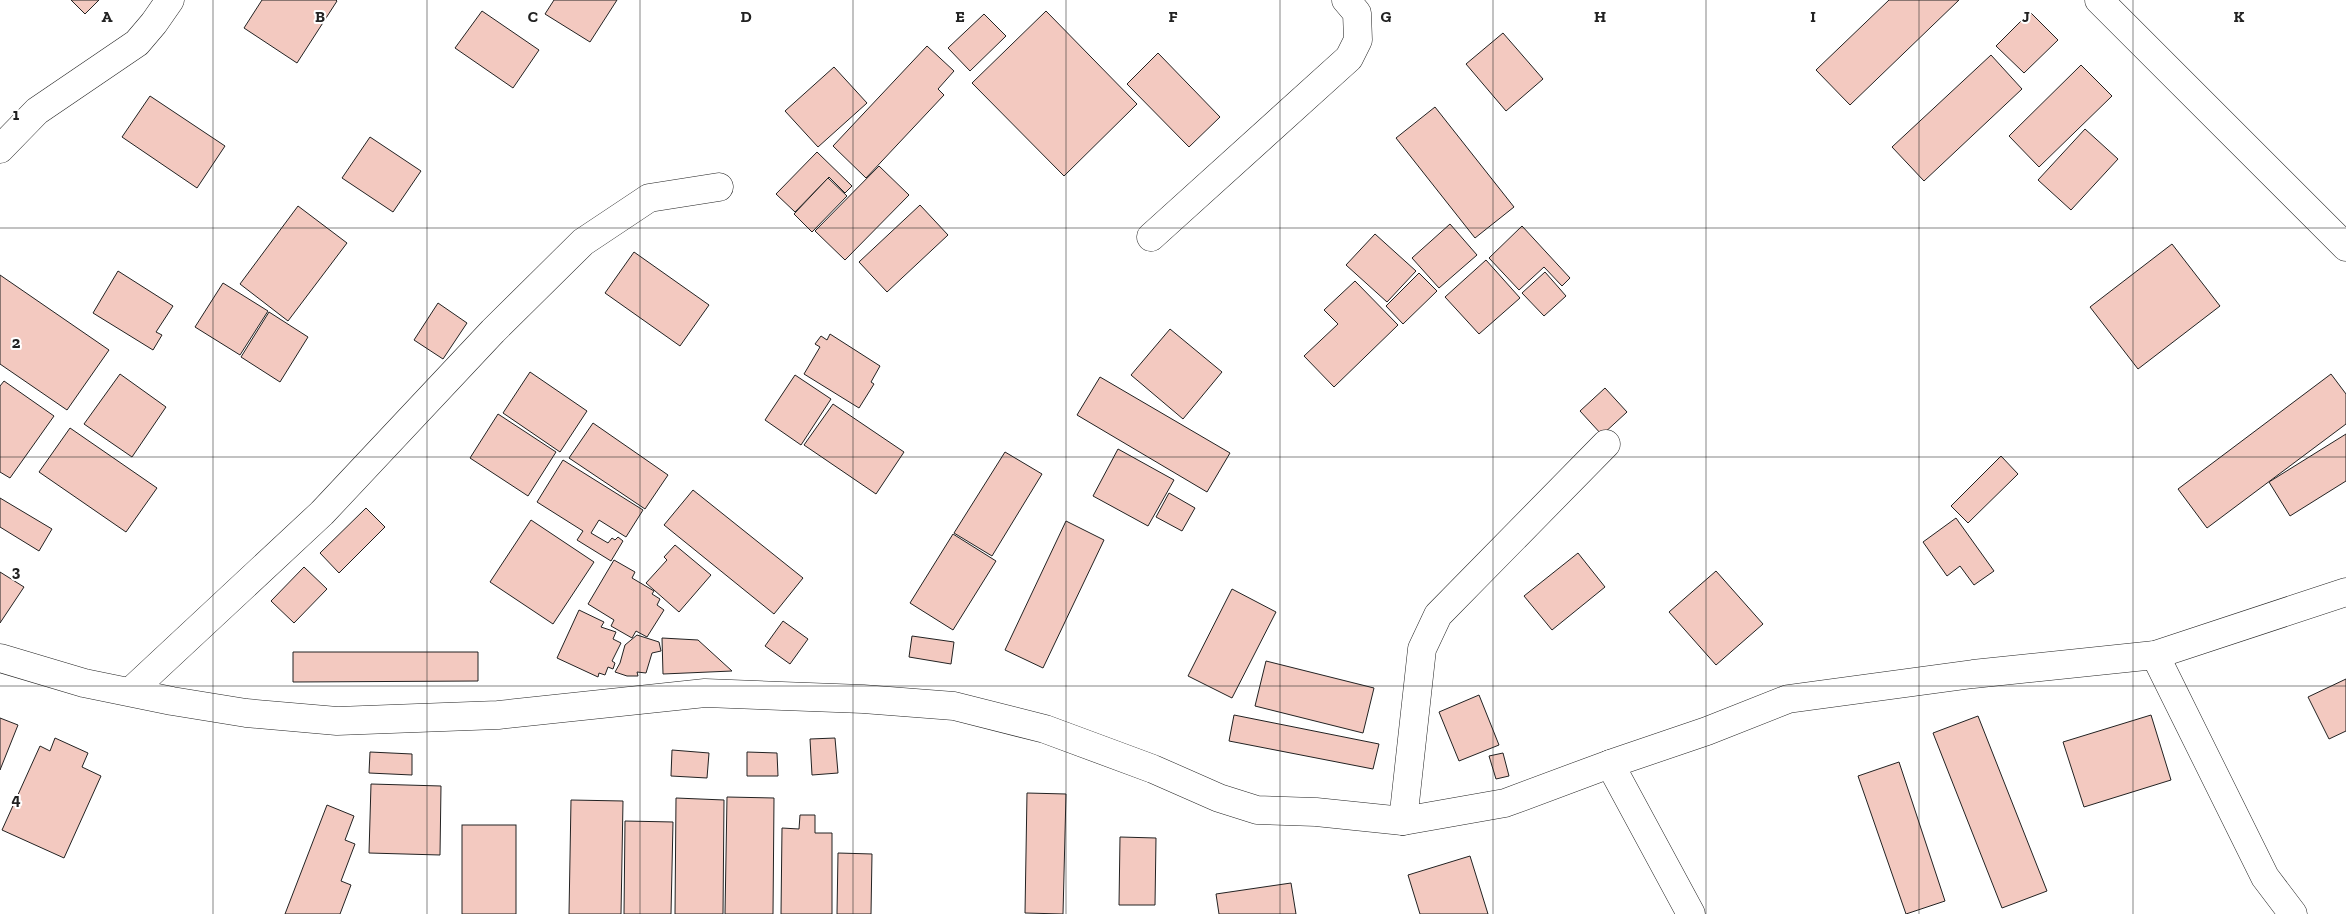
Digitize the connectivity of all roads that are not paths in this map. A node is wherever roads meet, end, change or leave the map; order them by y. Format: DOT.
graph roads {
  1 [pos="170,0"];
  2 [pos="1346,0"];
  3 [pos="2099,0"];
  4 [pos="0,149"];
  5 [pos="719,187"];
  6 [pos="1151,237"];
  7 [pos="2346,246"];
  8 [pos="1606,444"];
  9 [pos="2346,592"];
  10 [pos="2155,656"];
  11 [pos="0,658"];
  12 [pos="130,691"];
  13 [pos="1610,764"];
  14 [pos="1403,821"];
  15 [pos="1692,914"];
  16 [pos="2293,914"];
  1 -- 4 [label="street"];
  2 -- 6 [label="street"];
  3 -- 7 [label="street"];
  5 -- 12 [label="street"];
  8 -- 14 [label="street"];
  9 -- 10 [label="street"];
  10 -- 13 [label="street"];
  10 -- 16 [label="street"];
  11 -- 12 [label="street"];
  12 -- 14 [label="street"];
  13 -- 14 [label="street"];
  13 -- 15 [label="street"];
}
